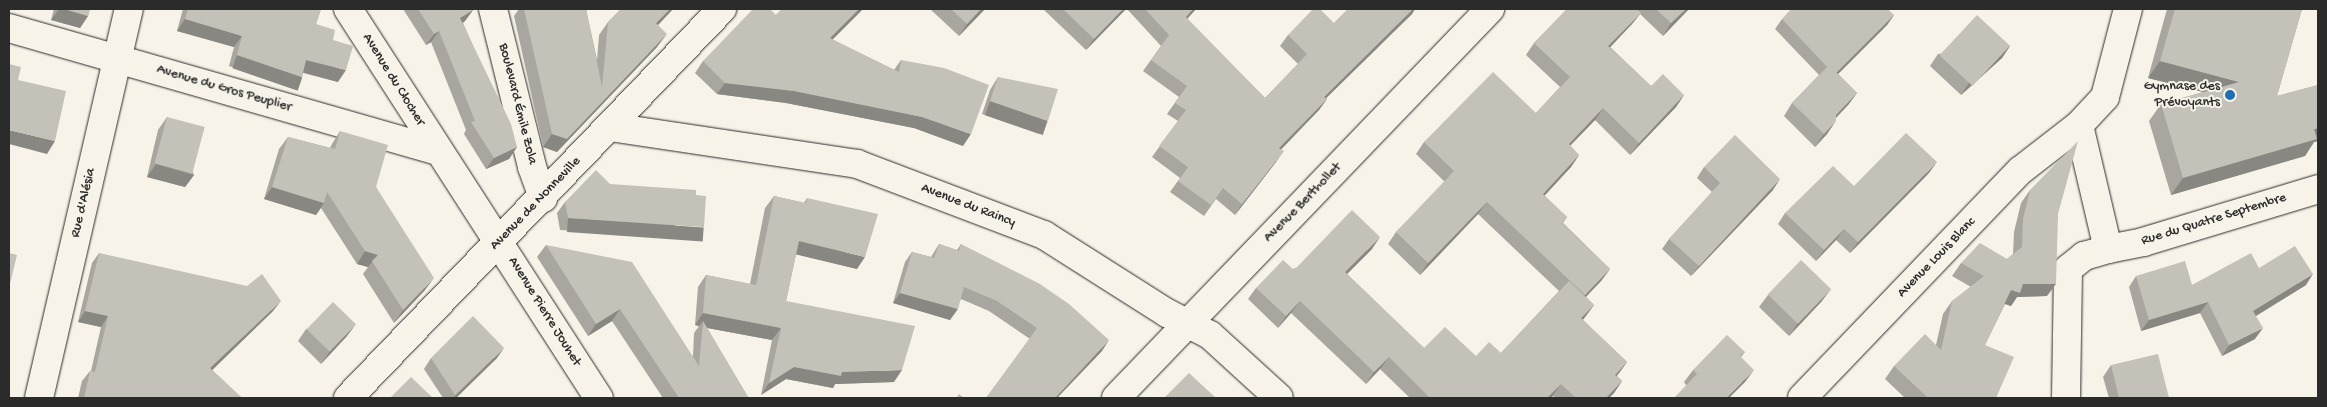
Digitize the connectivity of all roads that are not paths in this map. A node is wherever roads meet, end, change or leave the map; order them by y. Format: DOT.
graph roads {
  1 [pos="129,9"];
  2 [pos="348,9"];
  3 [pos="493,9"];
  4 [pos="722,9"];
  5 [pos="1490,9"];
  6 [pos="2128,9"];
  7 [pos="9,28"];
  8 [pos="117,58"];
  9 [pos="2078,125"];
  10 [pos="610,127"];
  11 [pos="438,151"];
  12 [pos="2318,189"];
  13 [pos="543,198"];
  14 [pos="500,242"];
  15 [pos="2108,249"];
  16 [pos="1188,323"];
  17 [pos="39,398"];
  18 [pos="348,398"];
  19 [pos="598,398"];
  20 [pos="1116,398"];
  21 [pos="1279,398"];
  22 [pos="1802,398"];
  23 [pos="2066,398"];
  1 -- 8 [label="street, Rue d'Alésia"];
  2 -- 11 [label="street, Avenue du Clocher"];
  3 -- 13 [label="street, Boulevard Émile Zola"];
  4 -- 10 [label="street, Avenue de Nonneville"];
  5 -- 16 [label="street, Avenue Berthollet"];
  6 -- 9 [label="street, Avenue Louis Blanc"];
  7 -- 8 [label="street, Avenue du Gros Peuplier"];
  8 -- 11 [label="street, Avenue du Gros Peuplier"];
  8 -- 17 [label="street, Rue d'Alésia"];
  9 -- 15 [label="street"];
  9 -- 22 [label="street, Avenue Louis Blanc"];
  10 -- 13 [label="street, Avenue de Nonneville"];
  10 -- 16 [label="street, Avenue du Raincy"];
  11 -- 14 [label="street, Avenue Pierre Jouhet"];
  12 -- 15 [label="street, Rue du Quatre Septembre"];
  13 -- 14 [label="street, Avenue de Nonneville"];
  14 -- 18 [label="street, Avenue de Nonneville"];
  14 -- 19 [label="street, Avenue Pierre Jouhet"];
  15 -- 23 [label="street, Rue du Quatre Septembre"];
  16 -- 20 [label="street, Avenue Berthollet"];
  16 -- 21 [label="street, Avenue du Raincy"];
}
